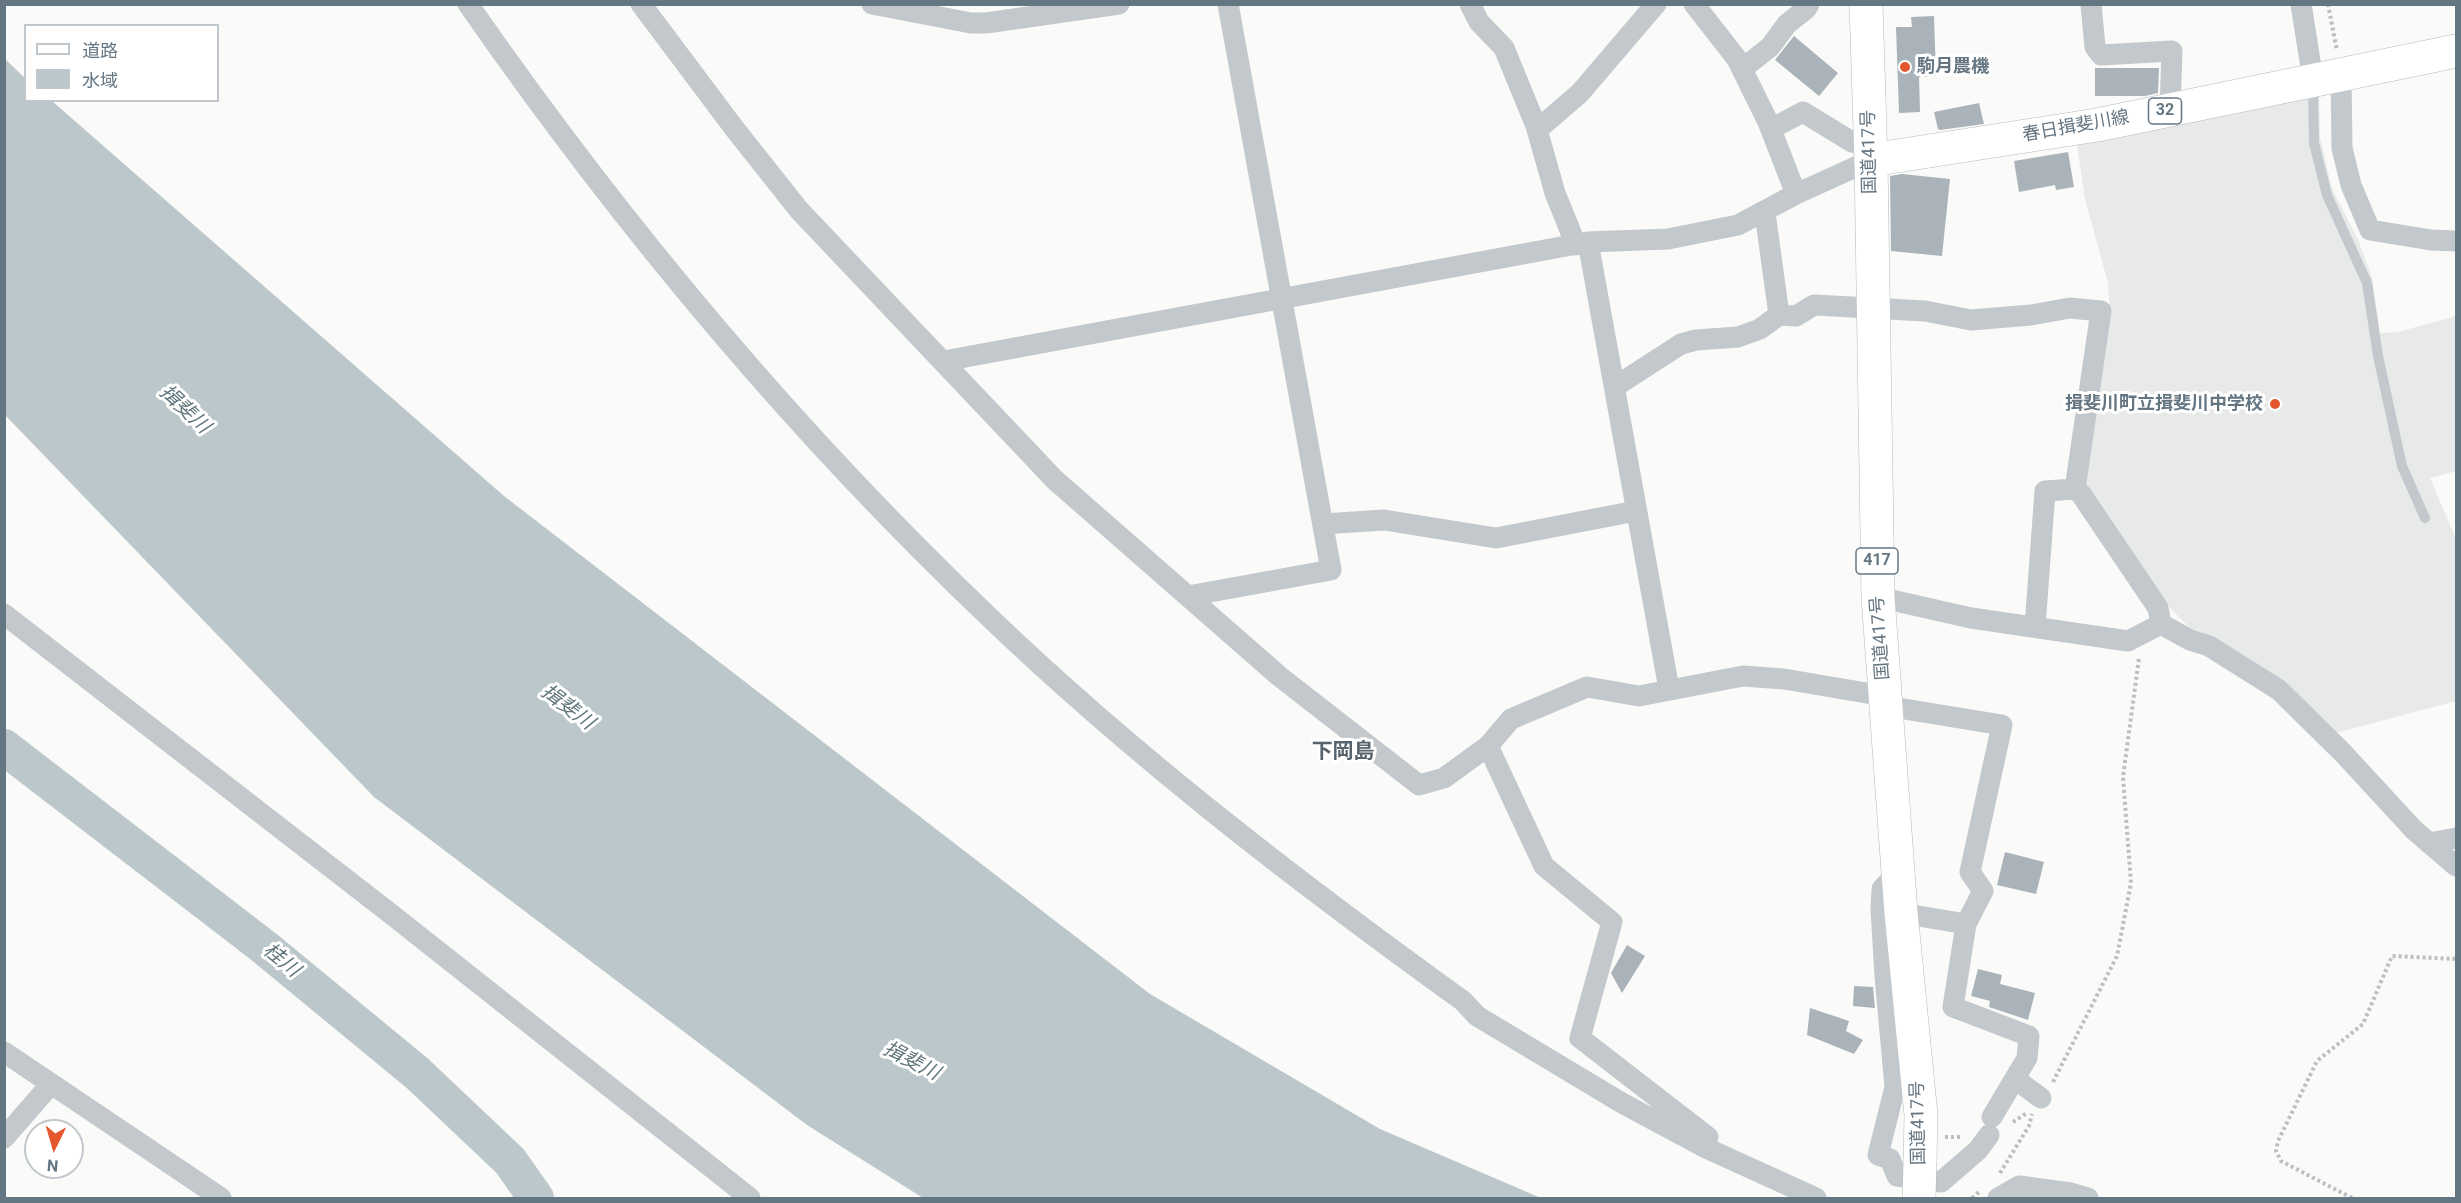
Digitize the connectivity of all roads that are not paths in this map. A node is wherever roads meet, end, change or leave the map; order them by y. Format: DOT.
graph roads {
  1 [pos="468,4"];
  2 [pos="641,4"];
  3 [pos="872,4"];
  4 [pos="1119,4"];
  5 [pos="1228,4"];
  6 [pos="1470,4"];
  7 [pos="1656,4"];
  8 [pos="1809,4"];
  9 [pos="1866,4"];
  10 [pos="2091,4"];
  11 [pos="2301,4"];
  12 [pos="1702,8"];
  13 [pos="2457,51"];
  14 [pos="1742,69"];
  15 [pos="2327,78"];
  16 [pos="2170,110"];
  17 [pos="1771,129"];
  18 [pos="1537,130"];
  19 [pos="1871,152"];
  20 [pos="1796,194"];
  21 [pos="1762,212"];
  22 [pos="2457,241"];
  23 [pos="1582,244"];
  24 [pos="1283,298"];
  25 [pos="1873,307"];
  26 [pos="1779,315"];
  27 [pos="944,361"];
  28 [pos="1616,386"];
  29 [pos="2075,489"];
  30 [pos="1636,511"];
  31 [pos="2425,518"];
  32 [pos="1323,524"];
  33 [pos="1188,596"];
  34 [pos="1878,597"];
  35 [pos="4,614"];
  36 [pos="2161,624"];
  37 [pos="2035,627"];
  38 [pos="1669,689"];
  39 [pos="1885,701"];
  40 [pos="1488,746"];
  41 [pos="2457,838"];
  42 [pos="2430,843"];
  43 [pos="2457,866"];
  44 [pos="1898,872"];
  45 [pos="1901,913"];
  46 [pos="1966,924"];
  47 [pos="4,1052"];
  48 [pos="2015,1079"];
  49 [pos="51,1084"];
  50 [pos="2041,1098"];
  51 [pos="4,1138"];
  52 [pos="1741,1162"];
  53 [pos="1989,1195"];
  54 [pos="221,1198"];
  55 [pos="750,1198"];
  56 [pos="1816,1198"];
  57 [pos="1919,1198"];
  58 [pos="2088,1198"];
  1 -- 52 [label="street"];
  2 -- 27 [label="street"];
  3 -- 4 [label="street"];
  5 -- 24 [label="street"];
  6 -- 18 [label="street"];
  7 -- 18 [label="street"];
  8 -- 14 [label="street"];
  9 -- 19 [label="main road, 国道417号 / 417"];
  10 -- 16 [label="street"];
  11 -- 15 [label="street"];
  12 -- 14 [label="street"];
  13 -- 15 [label="main road, 春日揖斐川線 / 32"];
  14 -- 17 [label="street"];
  15 -- 16 [label="main road, 春日揖斐川線 / 32"];
  15 -- 22 [label="street"];
  15 -- 31 [label="lane"];
  16 -- 19 [label="main road, 春日揖斐川線 / 32"];
  17 -- 19 [label="street"];
  17 -- 20 [label="street"];
  18 -- 23 [label="street"];
  19 -- 20 [label="street"];
  19 -- 25 [label="main road, 国道417号 / 417"];
  20 -- 21 [label="street"];
  21 -- 23 [label="street"];
  21 -- 26 [label="street"];
  23 -- 24 [label="street"];
  23 -- 28 [label="street"];
  24 -- 27 [label="street"];
  24 -- 32 [label="street"];
  25 -- 26 [label="street"];
  25 -- 29 [label="street"];
  25 -- 34 [label="main road, 国道417号 / 417"];
  26 -- 28 [label="street"];
  27 -- 33 [label="street"];
  28 -- 30 [label="street"];
  29 -- 36 [label="street"];
  29 -- 37 [label="street"];
  30 -- 32 [label="street"];
  30 -- 38 [label="street"];
  32 -- 33 [label="street"];
  33 -- 40 [label="street"];
  34 -- 37 [label="street"];
  34 -- 39 [label="main road, 国道417号 / 417"];
  35 -- 55 [label="street"];
  36 -- 37 [label="street"];
  36 -- 42 [label="street"];
  38 -- 39 [label="street"];
  38 -- 40 [label="street"];
  39 -- 44 [label="main road, 国道417号 / 417"];
  39 -- 46 [label="street"];
  40 -- 52 [label="street"];
  41 -- 42 [label="street"];
  42 -- 43 [label="street"];
  44 -- 45 [label="main road, 国道417号 / 417"];
  44 -- 48 [label="street"];
  45 -- 46 [label="street"];
  45 -- 57 [label="main road, 国道417号 / 417, bridge"];
  46 -- 48 [label="street"];
  47 -- 49 [label="street"];
  48 -- 50 [label="street"];
  49 -- 51 [label="street"];
  49 -- 54 [label="street"];
  52 -- 56 [label="street"];
  53 -- 58 [label="street"];
}
